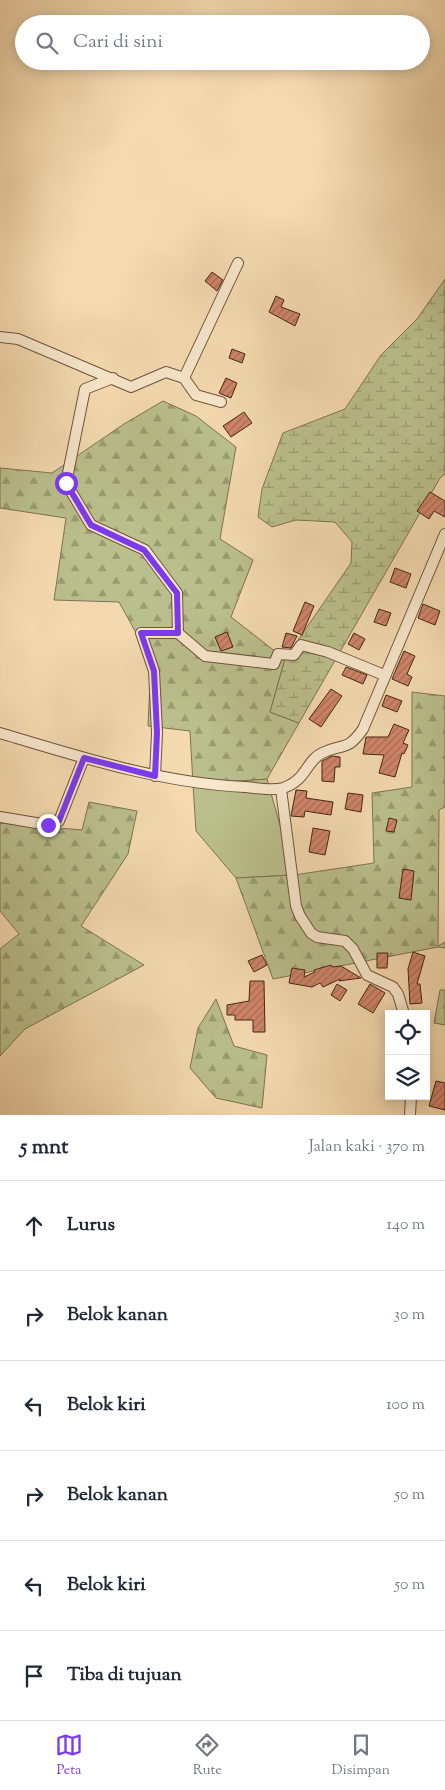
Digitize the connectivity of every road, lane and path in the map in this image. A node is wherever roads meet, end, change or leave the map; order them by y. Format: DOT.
graph roads {
  1 [pos="238,263"];
  2 [pos="0,337"];
  3 [pos="113,378"];
  4 [pos="184,378"];
  5 [pos="221,402"];
  6 [pos="445,534"];
  7 [pos="178,633"];
  8 [pos="384,675"];
  9 [pos="0,733"];
  10 [pos="84,758"];
  11 [pos="155,776"];
  12 [pos="281,789"];
  13 [pos="0,817"];
  14 [pos="403,1010"];
  15 [pos="411,1100"];
  16 [pos="410,1115"];
  1 -- 4 [label="street"];
  2 -- 3 [label="street"];
  3 -- 4 [label="street"];
  3 -- 7 [label="street"];
  4 -- 5 [label="street"];
  6 -- 8 [label="street"];
  7 -- 8 [label="street"];
  7 -- 11 [label="street"];
  8 -- 12 [label="street"];
  9 -- 10 [label="street"];
  10 -- 11 [label="street"];
  10 -- 13 [label="street"];
  11 -- 12 [label="street"];
  12 -- 14 [label="street"];
  15 -- 16 [label="street"];
}
